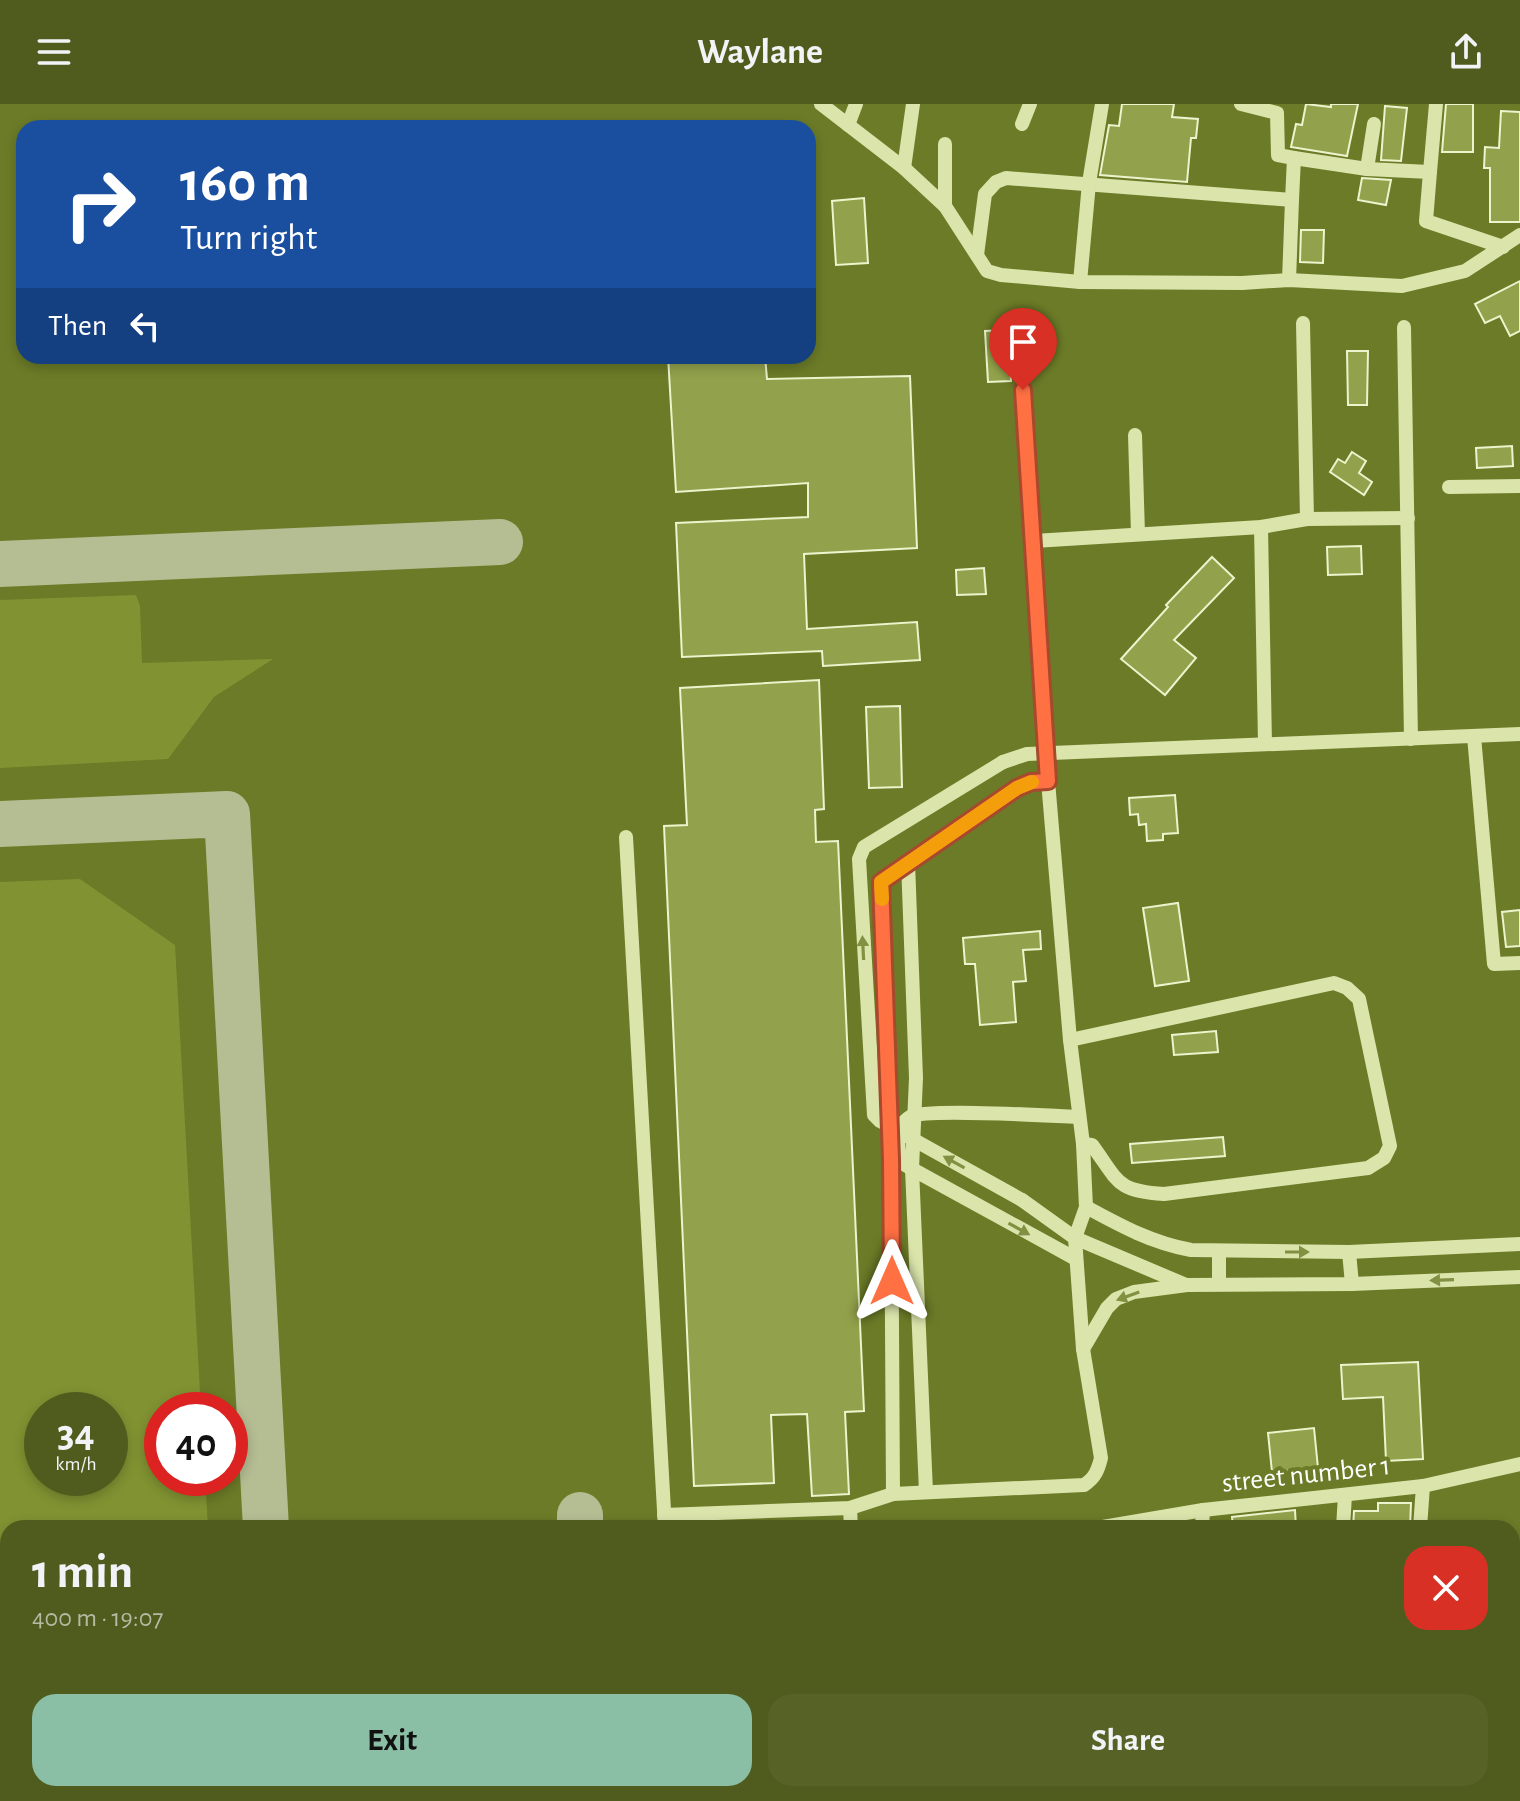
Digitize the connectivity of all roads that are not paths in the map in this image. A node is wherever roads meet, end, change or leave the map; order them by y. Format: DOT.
graph roads {
  1 [pos="821,104"];
  2 [pos="856,104"];
  3 [pos="913,104"];
  4 [pos="1030,104"];
  5 [pos="1102,104"];
  6 [pos="1241,104"];
  7 [pos="1436,104"];
  8 [pos="1022,124"];
  9 [pos="1374,124"];
  10 [pos="848,125"];
  11 [pos="945,144"];
  12 [pos="1294,158"];
  13 [pos="904,168"];
  14 [pos="1367,169"];
  15 [pos="1430,172"];
  16 [pos="1089,183"];
  17 [pos="1292,200"];
  18 [pos="945,206"];
  19 [pos="1520,235"];
  20 [pos="1503,247"];
  21 [pos="977,255"];
  22 [pos="1289,280"];
  23 [pos="1080,282"];
  24 [pos="1303,323"];
  25 [pos="1404,327"];
  26 [pos="1023,390"];
  27 [pos="1135,435"];
  28 [pos="1520,486"];
  29 [pos="1449,487"];
  30 [pos="1408,518"];
  31 [pos="1307,519"];
  32 [pos="1261,527"];
  33 [pos="1138,534"];
  34 [pos="1034,541"];
  35 [pos="1520,734"];
  36 [pos="1474,736"];
  37 [pos="1411,739"];
  38 [pos="1265,744"];
  39 [pos="1048,753"];
  40 [pos="1048,781"];
  41 [pos="626,837"];
  42 [pos="908,862"];
  43 [pos="1520,963"];
  44 [pos="1070,1040"];
  45 [pos="914,1114"];
  46 [pos="1079,1117"];
  47 [pos="1083,1144"];
  48 [pos="912,1169"];
  49 [pos="1086,1207"];
  50 [pos="1075,1238"];
  51 [pos="1520,1244"];
  52 [pos="1219,1252"];
  53 [pos="1349,1252"];
  54 [pos="1076,1259"];
  55 [pos="1520,1277"];
  56 [pos="1219,1284"];
  57 [pos="1352,1284"];
  58 [pos="1187,1285"];
  59 [pos="1083,1349"];
  60 [pos="1520,1464"];
  61 [pos="1423,1486"];
  62 [pos="926,1492"];
  63 [pos="893,1494"];
  64 [pos="1345,1495"];
  65 [pos="850,1508"];
  66 [pos="1203,1510"];
  67 [pos="664,1520"];
  68 [pos="678,1520"];
  69 [pos="851,1520"];
  70 [pos="1144,1520"];
  71 [pos="1202,1520"];
  72 [pos="1343,1520"];
  73 [pos="1421,1520"];
  1 -- 10 [label="street"];
  2 -- 10 [label="street"];
  3 -- 13 [label="street"];
  4 -- 8 [label="street"];
  5 -- 16 [label="street"];
  6 -- 12 [label="street"];
  7 -- 15 [label="street"];
  9 -- 14 [label="street"];
  10 -- 13 [label="street"];
  11 -- 18 [label="street"];
  12 -- 14 [label="street"];
  12 -- 17 [label="street"];
  13 -- 18 [label="street"];
  14 -- 15 [label="street"];
  15 -- 20 [label="street"];
  16 -- 17 [label="street"];
  16 -- 21 [label="street"];
  16 -- 23 [label="street"];
  17 -- 22 [label="street"];
  18 -- 21 [label="street"];
  19 -- 20 [label="street"];
  20 -- 22 [label="street"];
  21 -- 23 [label="street"];
  22 -- 23 [label="street"];
  24 -- 31 [label="street"];
  25 -- 30 [label="street"];
  26 -- 34 [label="street"];
  27 -- 33 [label="street"];
  28 -- 29 [label="street"];
  30 -- 31 [label="street"];
  30 -- 37 [label="street"];
  31 -- 32 [label="street"];
  32 -- 33 [label="street"];
  32 -- 38 [label="street"];
  33 -- 34 [label="street"];
  34 -- 39 [label="street"];
  35 -- 36 [label="street"];
  36 -- 37 [label="street"];
  36 -- 43 [label="street"];
  37 -- 38 [label="street"];
  38 -- 39 [label="street"];
  39 -- 40 [label="street"];
  50 -- 39 [label="street, one-way, bridge"];
  40 -- 42 [label="street"];
  40 -- 44 [label="street"];
  41 -- 67 [label="street"];
  42 -- 45 [label="street"];
  42 -- 63 [label="street"];
  44 -- 46 [label="street"];
  44 -- 47 [label="street"];
  45 -- 46 [label="street"];
  45 -- 48 [label="street"];
  46 -- 47 [label="street"];
  47 -- 49 [label="street"];
  48 -- 54 [label="street, one-way"];
  48 -- 62 [label="street"];
  49 -- 50 [label="street"];
  49 -- 52 [label="street"];
  50 -- 54 [label="street"];
  50 -- 58 [label="street"];
  51 -- 53 [label="street"];
  52 -- 53 [label="street, one-way"];
  52 -- 56 [label="street"];
  53 -- 57 [label="street"];
  54 -- 59 [label="street"];
  55 -- 57 [label="street, one-way"];
  56 -- 57 [label="street"];
  56 -- 58 [label="street"];
  58 -- 59 [label="street, one-way"];
  59 -- 62 [label="street"];
  60 -- 61 [label="street, street number 1"];
  61 -- 64 [label="street, street number 1"];
  61 -- 73 [label="street"];
  62 -- 63 [label="street"];
  63 -- 65 [label="street"];
  64 -- 66 [label="street, street number 1"];
  64 -- 72 [label="street"];
  65 -- 68 [label="street"];
  65 -- 69 [label="street"];
  66 -- 70 [label="street, street number 1"];
  66 -- 71 [label="street"];
}
